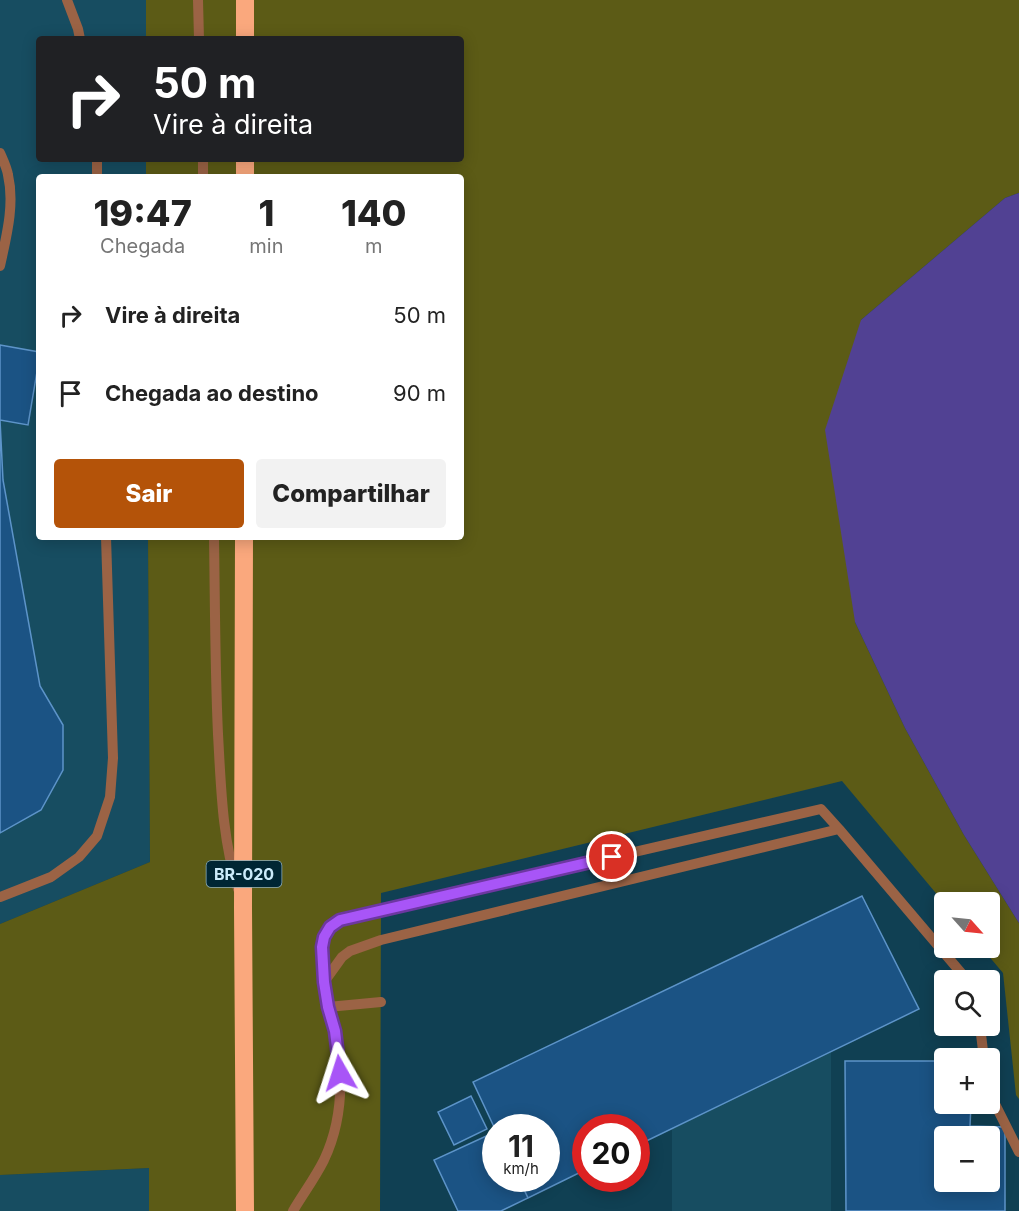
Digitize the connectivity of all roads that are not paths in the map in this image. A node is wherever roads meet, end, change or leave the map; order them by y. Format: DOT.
graph roads {
  1 [pos="67,0"];
  2 [pos="198,0"];
  3 [pos="245,0"];
  4 [pos="79,36"];
  5 [pos="199,36"];
  6 [pos="245,36"];
  7 [pos="0,153"];
  8 [pos="0,266"];
  9 [pos="106,540"];
  10 [pos="214,540"];
  11 [pos="244,540"];
  12 [pos="839,829"];
  13 [pos="0,897"];
  14 [pos="243,907"];
  15 [pos="959,970"];
  16 [pos="324,982"];
  17 [pos="381,1002"];
  18 [pos="328,1007"];
  19 [pos="1000,1114"];
  20 [pos="1019,1152"];
  21 [pos="245,1211"];
  22 [pos="292,1211"];
  1 -- 4 [label="lane"];
  2 -- 5 [label="lane"];
  3 -- 6 [label="highway"];
  7 -- 8 [label="lane"];
  9 -- 13 [label="lane"];
  10 -- 14 [label="lane"];
  11 -- 14 [label="highway, BR-020"];
  12 -- 15 [label="lane"];
  12 -- 16 [label="lane"];
  12 -- 16 [label="lane"];
  14 -- 21 [label="highway, BR-020"];
  16 -- 18 [label="lane"];
  17 -- 18 [label="lane"];
  18 -- 22 [label="lane"];
  19 -- 20 [label="lane"];
}
